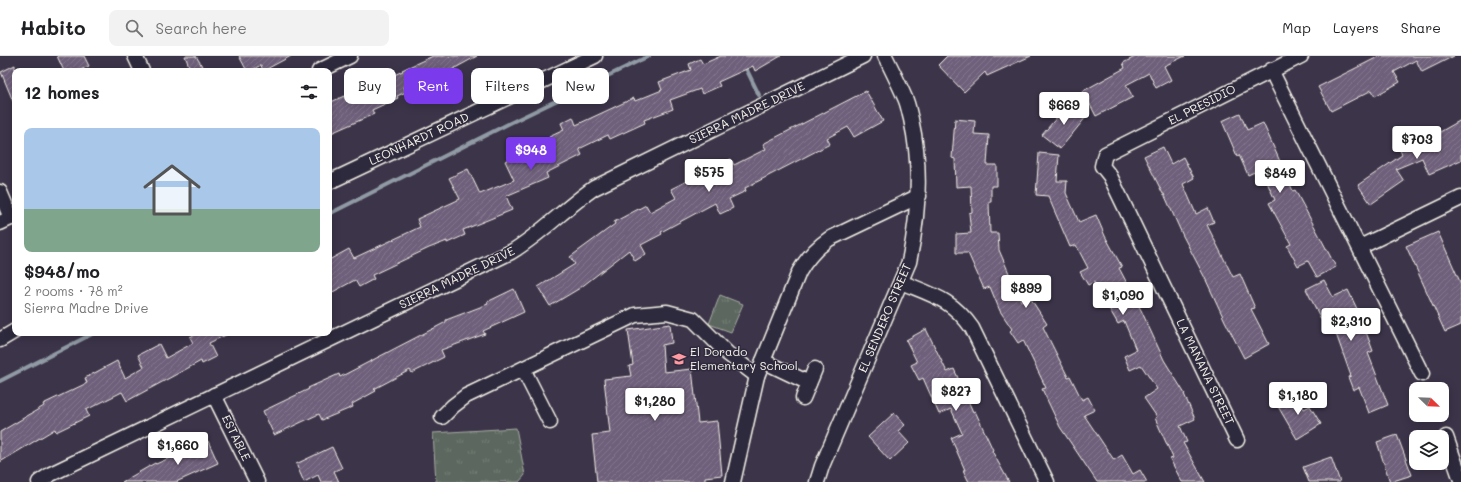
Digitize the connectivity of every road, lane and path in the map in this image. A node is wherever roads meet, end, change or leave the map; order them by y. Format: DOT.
graph roads {
  1 [pos="135,56"];
  2 [pos="350,56"];
  3 [pos="595,56"];
  4 [pos="864,56"];
  5 [pos="885,56"];
  6 [pos="1301,56"];
  7 [pos="322,65"];
  8 [pos="141,68"];
  9 [pos="1271,70"];
  10 [pos="1105,154"];
  11 [pos="332,181"];
  12 [pos="0,192"];
  13 [pos="919,196"];
  14 [pos="1461,198"];
  15 [pos="9,219"];
  16 [pos="1360,247"];
  17 [pos="901,282"];
  18 [pos="12,333"];
  19 [pos="0,340"];
  20 [pos="763,361"];
  21 [pos="815,368"];
  22 [pos="523,369"];
  23 [pos="1422,374"];
  24 [pos="757,376"];
  25 [pos="809,383"];
  26 [pos="214,395"];
  27 [pos="803,398"];
  28 [pos="442,417"];
  29 [pos="550,422"];
  30 [pos="1237,440"];
  31 [pos="1449,446"];
  32 [pos="1461,480"];
  33 [pos="39,482"];
  34 [pos="257,482"];
  35 [pos="733,482"];
  36 [pos="817,482"];
  37 [pos="1047,482"];
  1 -- 8 [label="street"];
  2 -- 7 [label="street"];
  3 -- 11 [label="street, LEONHARDT ROAD"];
  4 -- 26 [label="street, SIERRA MADRE DRIVE"];
  5 -- 13 [label="street, EL SENDERO STREET"];
  6 -- 9 [label="street, EL PRESIDIO"];
  9 -- 10 [label="street, EL PRESIDIO"];
  9 -- 16 [label="street"];
  10 -- 30 [label="street, LA MANANA STREET"];
  12 -- 15 [label="street"];
  13 -- 17 [label="street, EL SENDERO STREET"];
  13 -- 20 [label="street"];
  14 -- 16 [label="street"];
  16 -- 23 [label="street"];
  17 -- 36 [label="street, EL SENDERO STREET"];
  17 -- 37 [label="street"];
  18 -- 19 [label="street"];
  20 -- 24 [label="street"];
  20 -- 25 [label="street"];
  21 -- 25 [label="street"];
  22 -- 24 [label="street"];
  22 -- 28 [label="street"];
  22 -- 29 [label="street"];
  24 -- 35 [label="street"];
  25 -- 27 [label="street"];
  26 -- 33 [label="street, SIERRA MADRE DRIVE"];
  26 -- 34 [label="street, ESTABLE"];
  31 -- 32 [label="street"];
}
